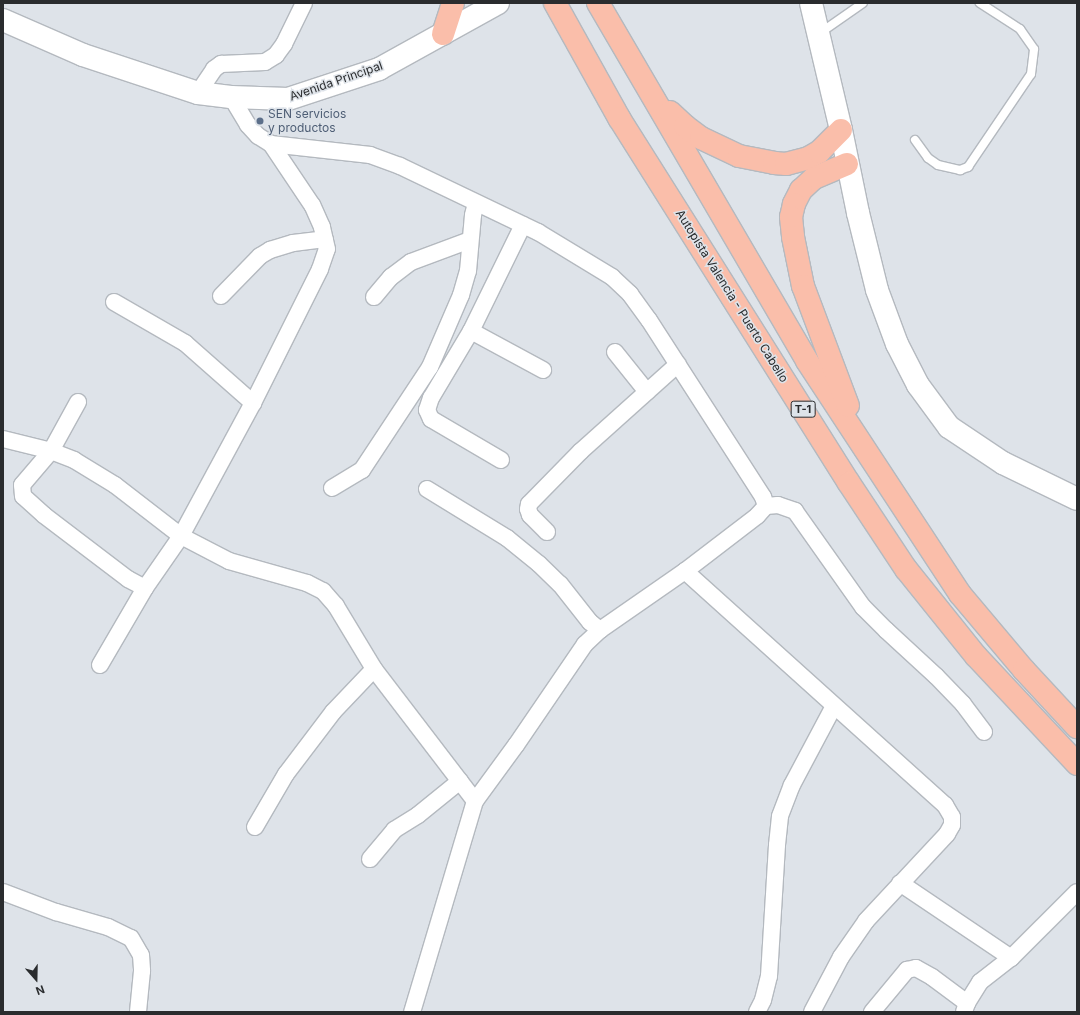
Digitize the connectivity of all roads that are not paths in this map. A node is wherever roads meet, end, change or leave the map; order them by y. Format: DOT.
graph roads {
  1 [pos="304,3"];
  2 [pos="453,3"];
  3 [pos="498,3"];
  4 [pos="555,3"];
  5 [pos="598,3"];
  6 [pos="811,3"];
  7 [pos="863,3"];
  8 [pos="980,3"];
  9 [pos="3,20"];
  10 [pos="451,29"];
  11 [pos="817,35"];
  12 [pos="643,78"];
  13 [pos="198,94"];
  14 [pos="231,97"];
  15 [pos="841,130"];
  16 [pos="915,140"];
  17 [pos="271,144"];
  18 [pos="847,164"];
  19 [pos="476,203"];
  20 [pos="523,225"];
  21 [pos="325,239"];
  22 [pos="470,240"];
  23 [pos="221,296"];
  24 [pos="374,297"];
  25 [pos="114,302"];
  26 [pos="471,331"];
  27 [pos="615,352"];
  28 [pos="678,364"];
  29 [pos="542,370"];
  30 [pos="647,392"];
  31 [pos="78,402"];
  32 [pos="252,403"];
  33 [pos="3,439"];
  34 [pos="51,451"];
  35 [pos="867,452"];
  36 [pos="501,460"];
  37 [pos="332,488"];
  38 [pos="427,489"];
  39 [pos="1077,499"];
  40 [pos="766,506"];
  41 [pos="547,532"];
  42 [pos="181,536"];
  43 [pos="684,571"];
  44 [pos="145,588"];
  45 [pos="600,630"];
  46 [pos="100,665"];
  47 [pos="374,669"];
  48 [pos="834,706"];
  49 [pos="1077,727"];
  50 [pos="984,732"];
  51 [pos="1077,764"];
  52 [pos="460,780"];
  53 [pos="475,801"];
  54 [pos="255,826"];
  55 [pos="370,859"];
  56 [pos="900,883"];
  57 [pos="3,892"];
  58 [pos="1077,892"];
  59 [pos="1011,958"];
  60 [pos="965,1007"];
  61 [pos="138,1012"];
  62 [pos="412,1012"];
  63 [pos="757,1012"];
  64 [pos="812,1012"];
  65 [pos="872,1012"];
  1 -- 13 [label="street"];
  2 -- 10 [label="highway"];
  3 -- 10 [label="main road, Avenida Principal"];
  4 -- 51 [label="highway, Autopista Valencia - Puerto Cabello / T-1"];
  5 -- 12 [label="highway, T-1"];
  6 -- 11 [label="main road"];
  7 -- 11 [label="lane"];
  8 -- 16 [label="lane"];
  9 -- 13 [label="main road, Avenida Principal"];
  10 -- 14 [label="main road, Avenida Principal"];
  11 -- 15 [label="main road"];
  12 -- 15 [label="highway"];
  12 -- 35 [label="highway, T-1"];
  13 -- 14 [label="main road, Avenida Principal"];
  14 -- 17 [label="street"];
  15 -- 18 [label="main road"];
  17 -- 19 [label="street"];
  17 -- 21 [label="street"];
  18 -- 35 [label="highway"];
  18 -- 39 [label="main road"];
  19 -- 20 [label="street"];
  19 -- 22 [label="street"];
  20 -- 26 [label="street"];
  20 -- 28 [label="street"];
  21 -- 23 [label="street"];
  21 -- 32 [label="street"];
  22 -- 24 [label="street"];
  22 -- 37 [label="street"];
  25 -- 32 [label="street"];
  26 -- 29 [label="street"];
  26 -- 36 [label="street"];
  27 -- 30 [label="street"];
  28 -- 30 [label="street"];
  28 -- 40 [label="street"];
  30 -- 41 [label="street"];
  31 -- 34 [label="street"];
  32 -- 42 [label="street"];
  33 -- 34 [label="street"];
  34 -- 42 [label="street"];
  34 -- 44 [label="street"];
  35 -- 49 [label="highway, T-1"];
  38 -- 45 [label="street"];
  40 -- 43 [label="street"];
  40 -- 50 [label="street"];
  42 -- 44 [label="street"];
  42 -- 47 [label="street"];
  43 -- 45 [label="street"];
  43 -- 48 [label="street"];
  44 -- 46 [label="street"];
  45 -- 53 [label="street"];
  47 -- 52 [label="street"];
  47 -- 54 [label="street"];
  48 -- 56 [label="street"];
  48 -- 63 [label="street"];
  52 -- 53 [label="street"];
  52 -- 55 [label="street"];
  53 -- 62 [label="street"];
  56 -- 59 [label="street"];
  56 -- 64 [label="street"];
  57 -- 61 [label="street"];
  58 -- 59 [label="street"];
  59 -- 60 [label="street"];
  60 -- 65 [label="street"];
}
